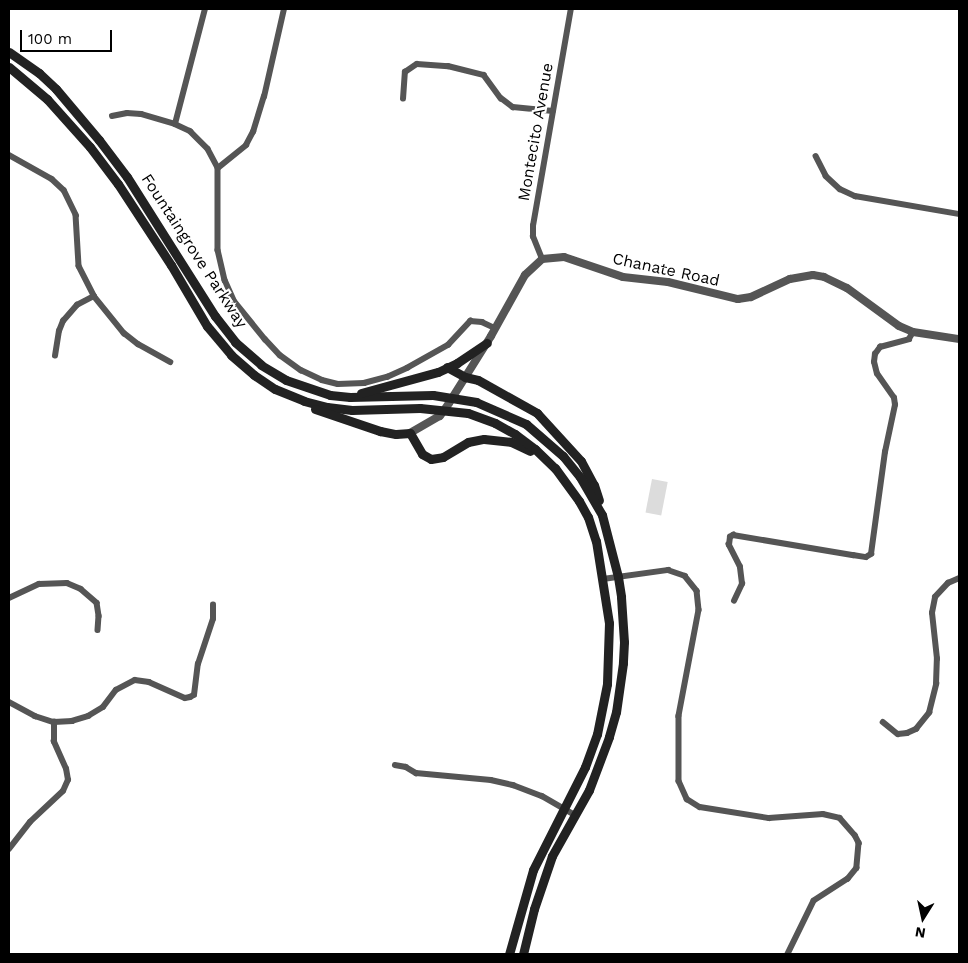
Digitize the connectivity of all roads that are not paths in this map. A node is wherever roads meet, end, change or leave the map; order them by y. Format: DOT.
graph roads {
  1 [pos="205,9"];
  2 [pos="284,9"];
  3 [pos="571,9"];
  4 [pos="9,52"];
  5 [pos="9,67"];
  6 [pos="403,99"];
  7 [pos="553,111"];
  8 [pos="112,116"];
  9 [pos="175,124"];
  10 [pos="9,155"];
  11 [pos="816,156"];
  12 [pos="218,168"];
  13 [pos="959,214"];
  14 [pos="542,259"];
  15 [pos="94,296"];
  16 [pos="495,328"];
  17 [pos="914,332"];
  18 [pos="959,339"];
  19 [pos="487,343"];
  20 [pos="55,356"];
  21 [pos="170,362"];
  22 [pos="447,367"];
  23 [pos="465,377"];
  24 [pos="287,394"];
  25 [pos="330,395"];
  26 [pos="410,434"];
  27 [pos="555,468"];
  28 [pos="602,515"];
  29 [pos="618,577"];
  30 [pos="959,578"];
  31 [pos="603,579"];
  32 [pos="9,598"];
  33 [pos="734,601"];
  34 [pos="213,605"];
  35 [pos="98,630"];
  36 [pos="9,702"];
  37 [pos="54,722"];
  38 [pos="883,722"];
  39 [pos="395,765"];
  40 [pos="565,809"];
  41 [pos="575,814"];
  42 [pos="9,848"];
  43 [pos="509,954"];
  44 [pos="523,954"];
  45 [pos="788,954"];
  1 -- 9 [label="street"];
  2 -- 12 [label="street"];
  3 -- 7 [label="street, Montecito Avenue"];
  4 -- 25 [label="main road, Fountaingrove Parkway"];
  5 -- 24 [label="main road, Fountaingrove Parkway"];
  6 -- 7 [label="street"];
  7 -- 14 [label="street, Montecito Avenue"];
  8 -- 9 [label="street"];
  9 -- 12 [label="street"];
  10 -- 15 [label="street"];
  11 -- 13 [label="street"];
  12 -- 16 [label="street"];
  14 -- 16 [label="street"];
  14 -- 17 [label="street, Chanate Road"];
  15 -- 20 [label="street"];
  15 -- 21 [label="street"];
  16 -- 19 [label="street"];
  17 -- 18 [label="street, Chanate Road"];
  17 -- 33 [label="street"];
  19 -- 22 [label="main road"];
  19 -- 23 [label="street"];
  22 -- 23 [label="main road"];
  22 -- 25 [label="main road"];
  23 -- 26 [label="street"];
  23 -- 28 [label="main road"];
  24 -- 26 [label="main road"];
  24 -- 27 [label="main road, Fountaingrove Parkway, bridge"];
  25 -- 28 [label="main road, Fountaingrove Parkway, bridge"];
  26 -- 27 [label="main road"];
  27 -- 31 [label="main road, Fountaingrove Parkway"];
  28 -- 29 [label="main road, Fountaingrove Parkway"];
  29 -- 31 [label="street"];
  29 -- 41 [label="main road, Fountaingrove Parkway"];
  29 -- 45 [label="street"];
  30 -- 38 [label="street"];
  31 -- 40 [label="main road, Fountaingrove Parkway"];
  32 -- 35 [label="street"];
  34 -- 37 [label="street"];
  36 -- 37 [label="street"];
  37 -- 42 [label="street"];
  39 -- 40 [label="street"];
  40 -- 41 [label="street"];
  40 -- 43 [label="main road, Fountaingrove Parkway"];
  41 -- 44 [label="main road, Fountaingrove Parkway"];
}
